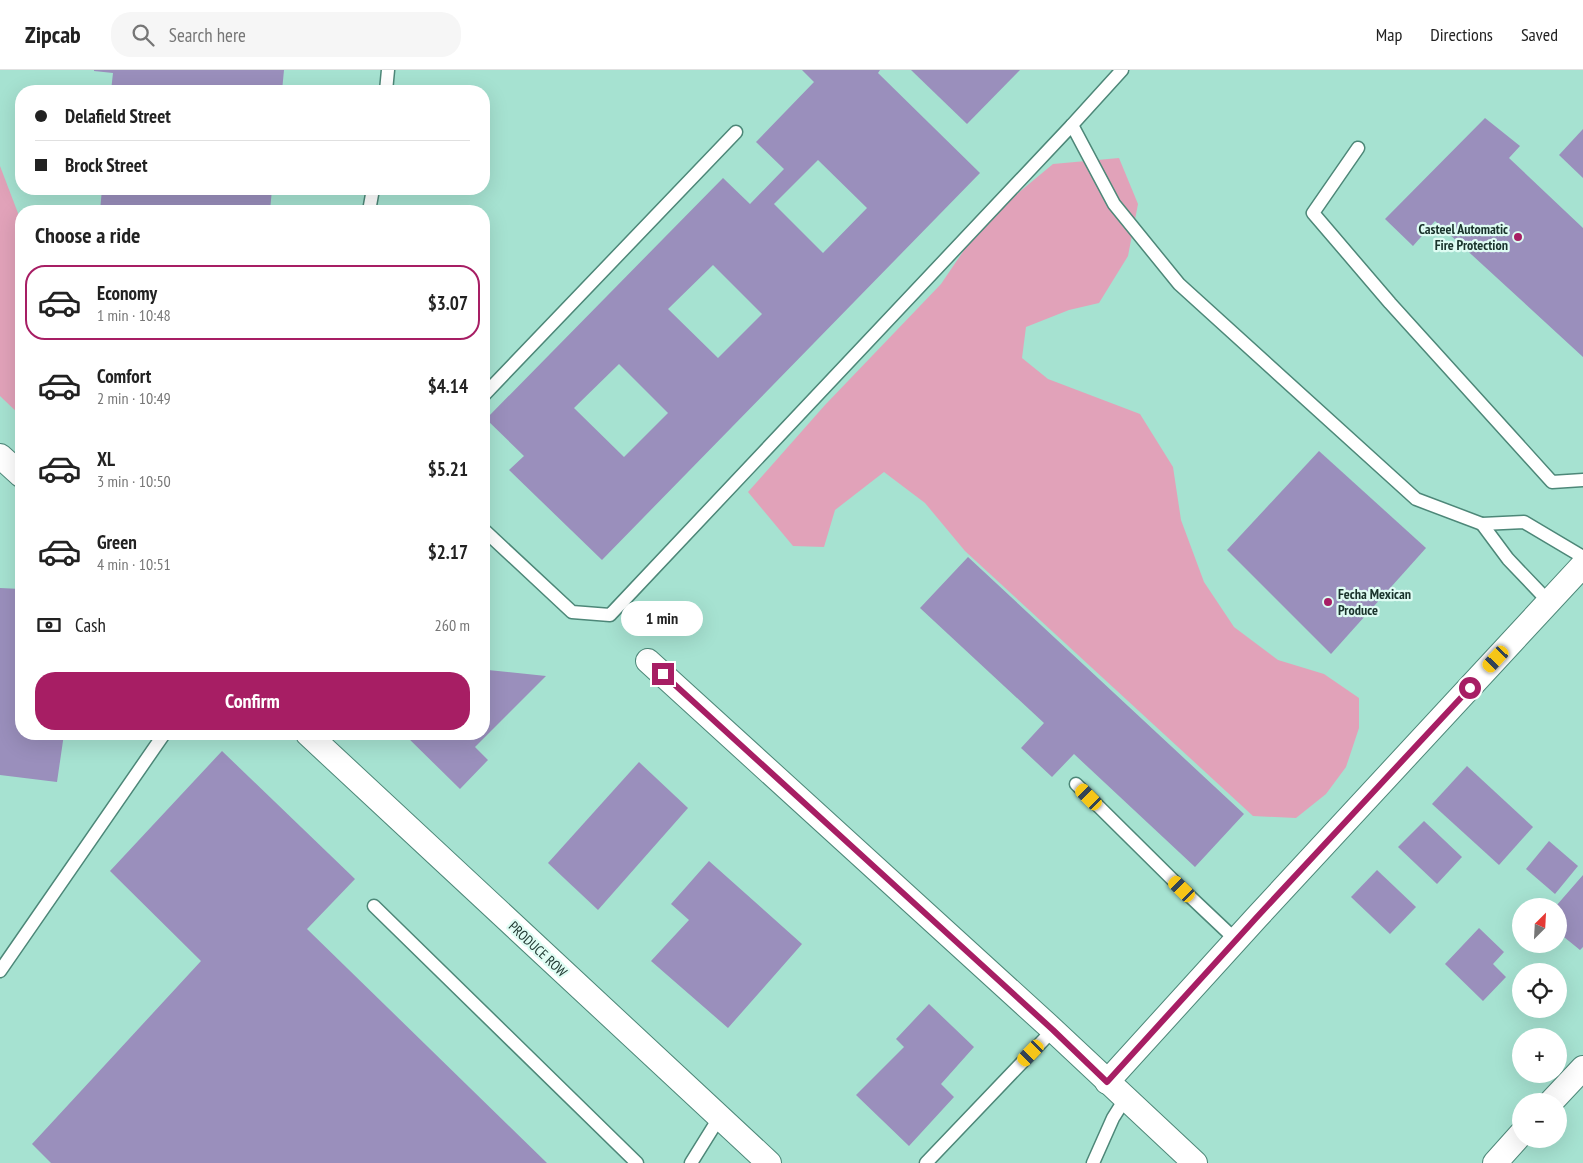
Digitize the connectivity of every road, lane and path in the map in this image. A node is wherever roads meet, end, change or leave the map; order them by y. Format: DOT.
graph roads {
  1 [pos="388,70"];
  2 [pos="1122,70"];
  3 [pos="387,85"];
  4 [pos="1072,125"];
  5 [pos="736,132"];
  6 [pos="1358,148"];
  7 [pos="490,389"];
  8 [pos="0,456"];
  9 [pos="15,470"];
  10 [pos="1583,480"];
  11 [pos="1482,524"];
  12 [pos="490,536"];
  13 [pos="1583,557"];
  14 [pos="1583,565"];
  15 [pos="1549,602"];
  16 [pos="648,661"];
  17 [pos="160,740"];
  18 [pos="316,740"];
  19 [pos="1076,784"];
  20 [pos="374,906"];
  21 [pos="1236,940"];
  22 [pos="0,971"];
  23 [pos="1053,1030"];
  24 [pos="1583,1068"];
  25 [pos="1107,1082"];
  26 [pos="1560,1093"];
  27 [pos="1125,1099"];
  28 [pos="719,1118"];
  29 [pos="1512,1144"];
  30 [pos="637,1163"];
  31 [pos="692,1163"];
  32 [pos="769,1163"];
  33 [pos="926,1163"];
  34 [pos="1093,1163"];
  35 [pos="1195,1163"];
  36 [pos="1495,1163"];
  1 -- 3 [label="lane"];
  2 -- 4 [label="lane"];
  4 -- 11 [label="lane"];
  4 -- 12 [label="lane"];
  5 -- 7 [label="lane"];
  6 -- 10 [label="lane"];
  8 -- 9 [label="street"];
  11 -- 13 [label="lane"];
  11 -- 15 [label="lane"];
  14 -- 15 [label="street"];
  15 -- 21 [label="street"];
  16 -- 23 [label="street"];
  17 -- 22 [label="lane"];
  18 -- 28 [label="street, PRODUCE ROW"];
  19 -- 21 [label="lane"];
  20 -- 30 [label="lane"];
  21 -- 25 [label="street"];
  23 -- 25 [label="street"];
  23 -- 33 [label="lane"];
  24 -- 26 [label="street"];
  25 -- 27 [label="street"];
  27 -- 34 [label="lane"];
  27 -- 35 [label="street"];
  28 -- 31 [label="lane"];
  28 -- 32 [label="street, PRODUCE ROW"];
  29 -- 36 [label="street"];
}
